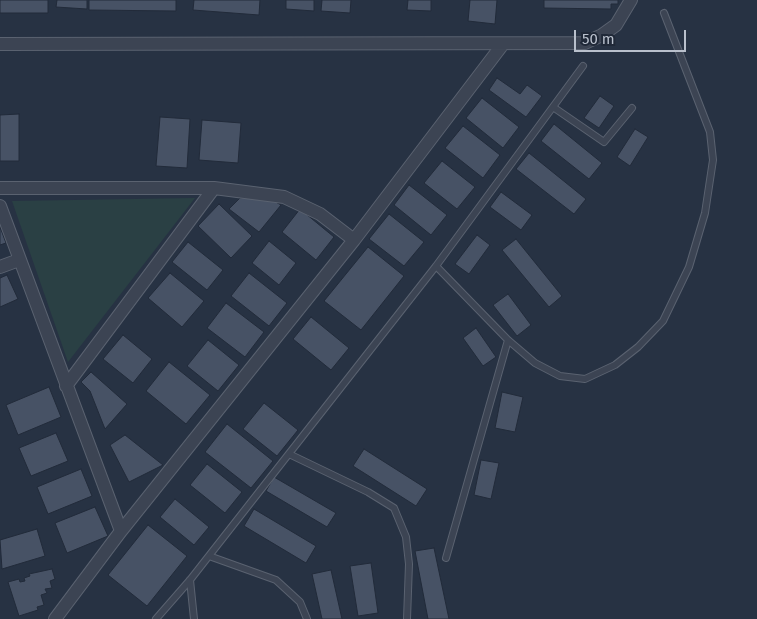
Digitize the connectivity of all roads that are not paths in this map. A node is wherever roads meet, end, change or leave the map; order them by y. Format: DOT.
graph roads {
  1 [pos="631,0"];
  2 [pos="664,13"];
  3 [pos="0,44"];
  4 [pos="503,44"];
  5 [pos="583,66"];
  6 [pos="553,107"];
  7 [pos="632,108"];
  8 [pos="0,188"];
  9 [pos="214,188"];
  10 [pos="0,206"];
  11 [pos="354,240"];
  12 [pos="19,260"];
  13 [pos="436,266"];
  14 [pos="0,268"];
  15 [pos="508,340"];
  16 [pos="66,386"];
  17 [pos="289,454"];
  18 [pos="121,531"];
  19 [pos="209,556"];
  20 [pos="446,558"];
  21 [pos="190,580"];
  22 [pos="55,619"];
  23 [pos="156,619"];
  24 [pos="194,619"];
  25 [pos="307,619"];
  26 [pos="407,619"];
  1 -- 4 [label="street"];
  2 -- 15 [label="lane"];
  3 -- 4 [label="street"];
  4 -- 11 [label="street"];
  5 -- 6 [label="lane"];
  6 -- 7 [label="lane"];
  6 -- 13 [label="lane"];
  8 -- 9 [label="street"];
  9 -- 11 [label="street"];
  9 -- 16 [label="street"];
  10 -- 12 [label="street"];
  11 -- 18 [label="street"];
  12 -- 14 [label="street"];
  12 -- 16 [label="street"];
  13 -- 15 [label="lane"];
  13 -- 17 [label="lane"];
  15 -- 20 [label="lane"];
  16 -- 18 [label="street"];
  17 -- 19 [label="lane"];
  17 -- 26 [label="lane"];
  18 -- 22 [label="street"];
  19 -- 21 [label="lane"];
  19 -- 25 [label="lane"];
  21 -- 23 [label="lane"];
  21 -- 24 [label="lane"];
}
